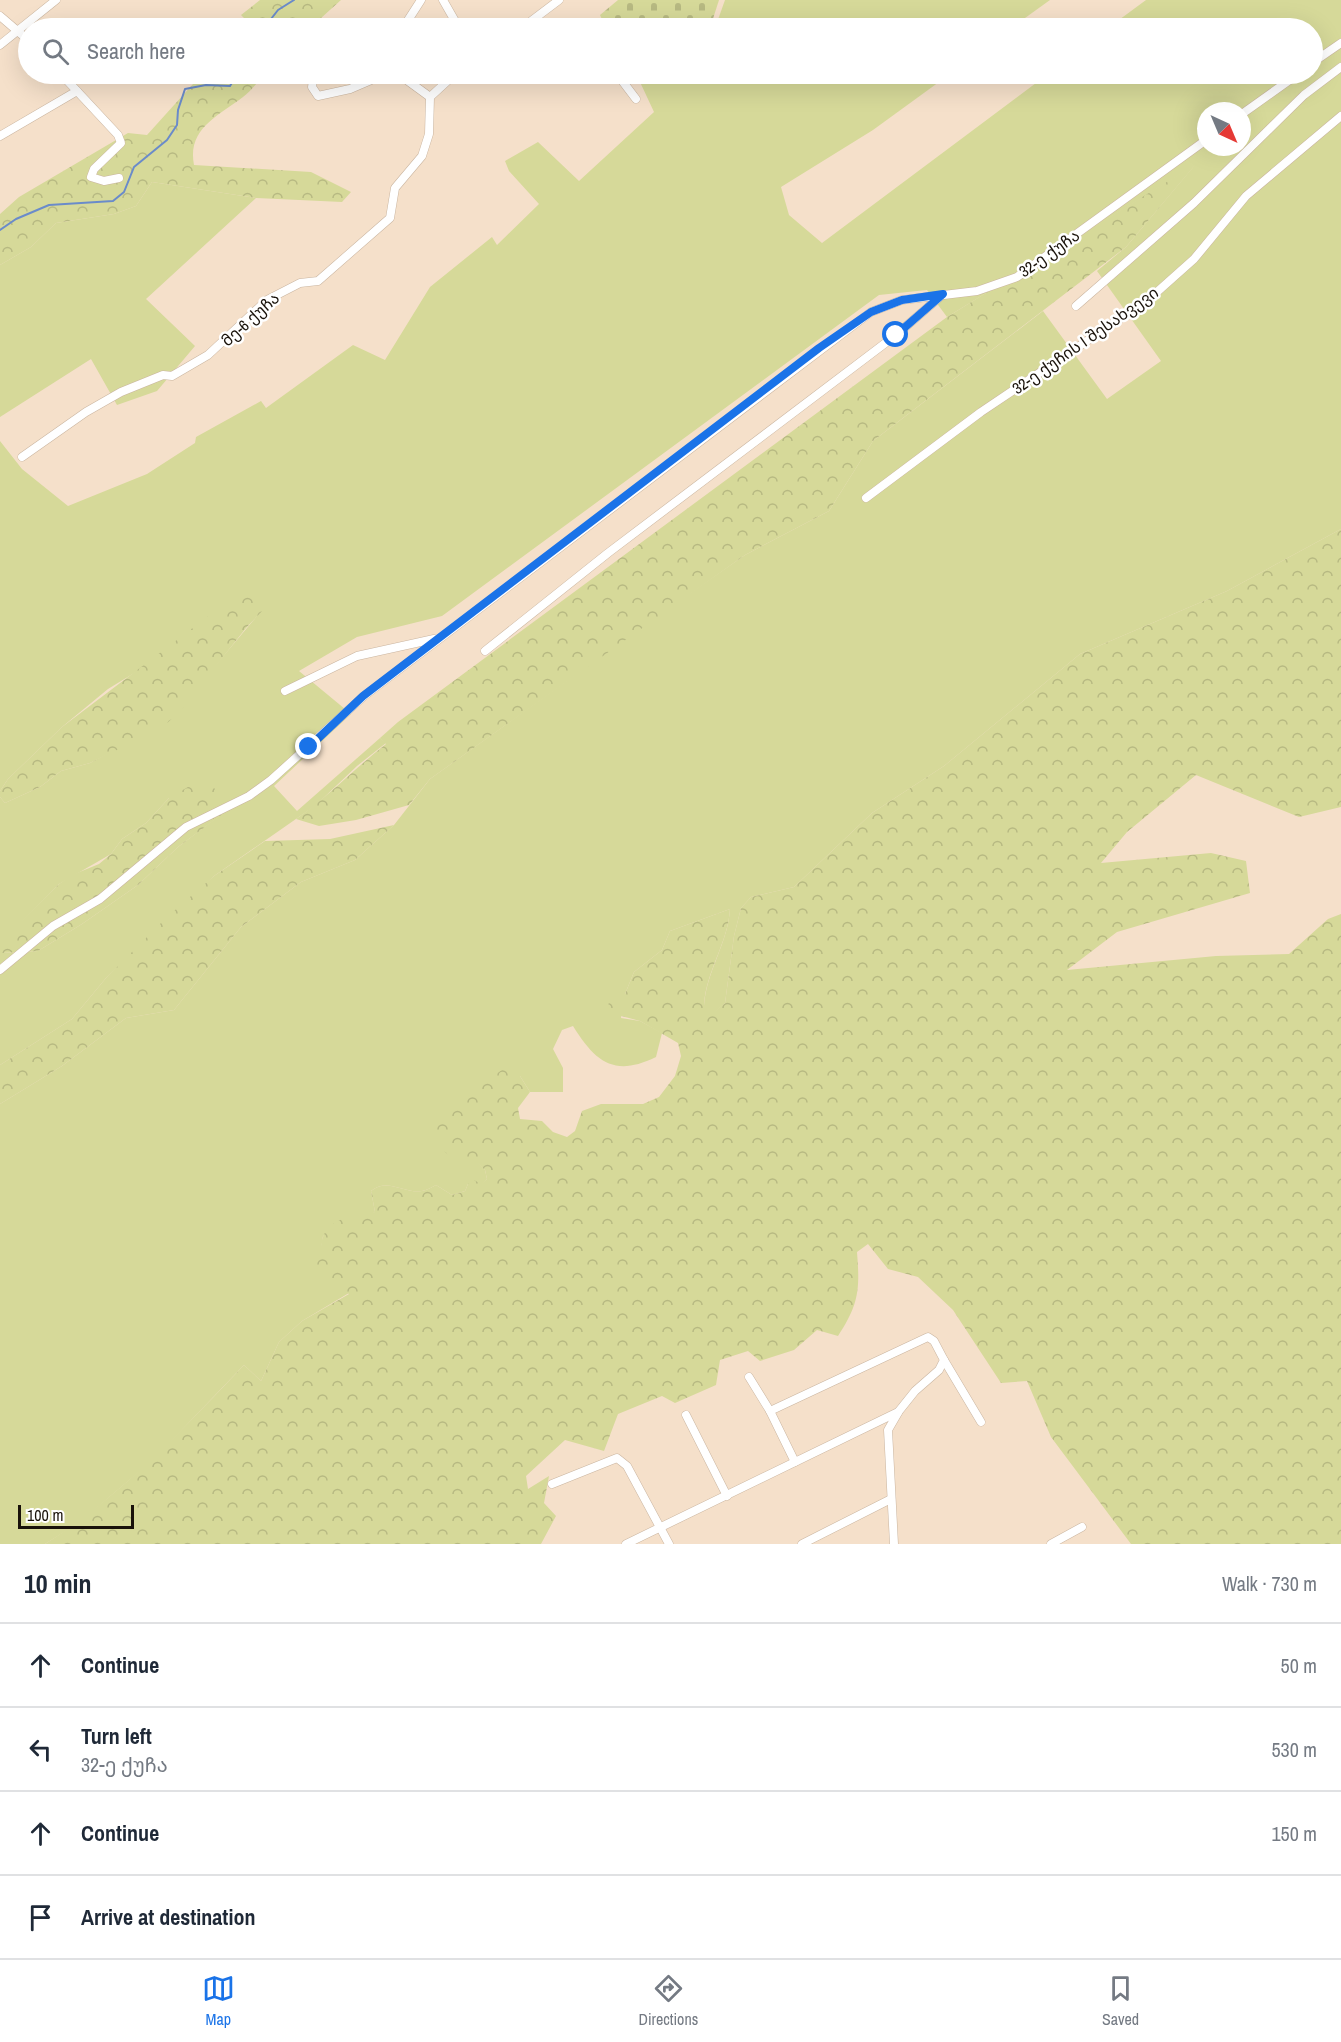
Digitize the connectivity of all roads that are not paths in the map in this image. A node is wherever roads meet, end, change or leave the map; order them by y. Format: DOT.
graph roads {
  1 [pos="56,0"];
  2 [pos="421,0"];
  3 [pos="443,0"];
  4 [pos="559,0"];
  5 [pos="0,16"];
  6 [pos="35,18"];
  7 [pos="409,18"];
  8 [pos="453,18"];
  9 [pos="537,18"];
  10 [pos="18,30"];
  11 [pos="18,32"];
  12 [pos="1341,43"];
  13 [pos="0,45"];
  14 [pos="1323,55"];
  15 [pos="1341,67"];
  16 [pos="1323,81"];
  17 [pos="70,84"];
  18 [pos="312,84"];
  19 [pos="362,84"];
  20 [pos="413,84"];
  21 [pos="445,84"];
  22 [pos="625,84"];
  23 [pos="1284,84"];
  24 [pos="1319,84"];
  25 [pos="77,91"];
  26 [pos="430,98"];
  27 [pos="636,99"];
  28 [pos="1251,108"];
  29 [pos="1341,116"];
  30 [pos="0,136"];
  31 [pos="1197,146"];
  32 [pos="119,178"];
  33 [pos="943,294"];
  34 [pos="1076,306"];
  35 [pos="22,457"];
  36 [pos="866,498"];
  37 [pos="439,638"];
  38 [pos="485,651"];
  39 [pos="285,691"];
  40 [pos="0,970"];
  41 [pos="944,1360"];
  42 [pos="749,1377"];
  43 [pos="899,1411"];
  44 [pos="770,1412"];
  45 [pos="686,1415"];
  46 [pos="981,1422"];
  47 [pos="795,1462"];
  48 [pos="552,1484"];
  49 [pos="727,1496"];
  50 [pos="891,1499"];
  51 [pos="1082,1527"];
  52 [pos="660,1528"];
  53 [pos="626,1544"];
  54 [pos="669,1544"];
  55 [pos="802,1544"];
  56 [pos="894,1544"];
  57 [pos="1051,1544"];
  1 -- 6 [label="street"];
  2 -- 7 [label="street"];
  3 -- 8 [label="street"];
  4 -- 9 [label="street"];
  5 -- 10 [label="street"];
  11 -- 13 [label="street"];
  12 -- 14 [label="street"];
  15 -- 16 [label="street"];
  17 -- 25 [label="street"];
  18 -- 19 [label="street"];
  20 -- 26 [label="street"];
  21 -- 26 [label="street"];
  22 -- 27 [label="street"];
  23 -- 28 [label="street"];
  24 -- 34 [label="street"];
  25 -- 30 [label="street"];
  25 -- 32 [label="street"];
  26 -- 35 [label="street, მე-6 ქუჩა"];
  29 -- 36 [label="street, 32-ე ქუჩის I შესახვევი"];
  31 -- 33 [label="street, 32-ე ქუჩა"];
  33 -- 37 [label="street, 32-ე ქუჩა"];
  33 -- 38 [label="street"];
  37 -- 39 [label="street"];
  37 -- 40 [label="street, 32-ე ქუჩა"];
  41 -- 43 [label="street"];
  41 -- 44 [label="street"];
  41 -- 46 [label="street"];
  42 -- 44 [label="street"];
  43 -- 47 [label="street"];
  43 -- 50 [label="street"];
  44 -- 47 [label="street"];
  45 -- 49 [label="street"];
  47 -- 49 [label="street"];
  48 -- 52 [label="street"];
  49 -- 52 [label="street"];
  50 -- 55 [label="street"];
  50 -- 56 [label="street"];
  51 -- 57 [label="street"];
  52 -- 53 [label="street"];
  52 -- 54 [label="street"];
}
